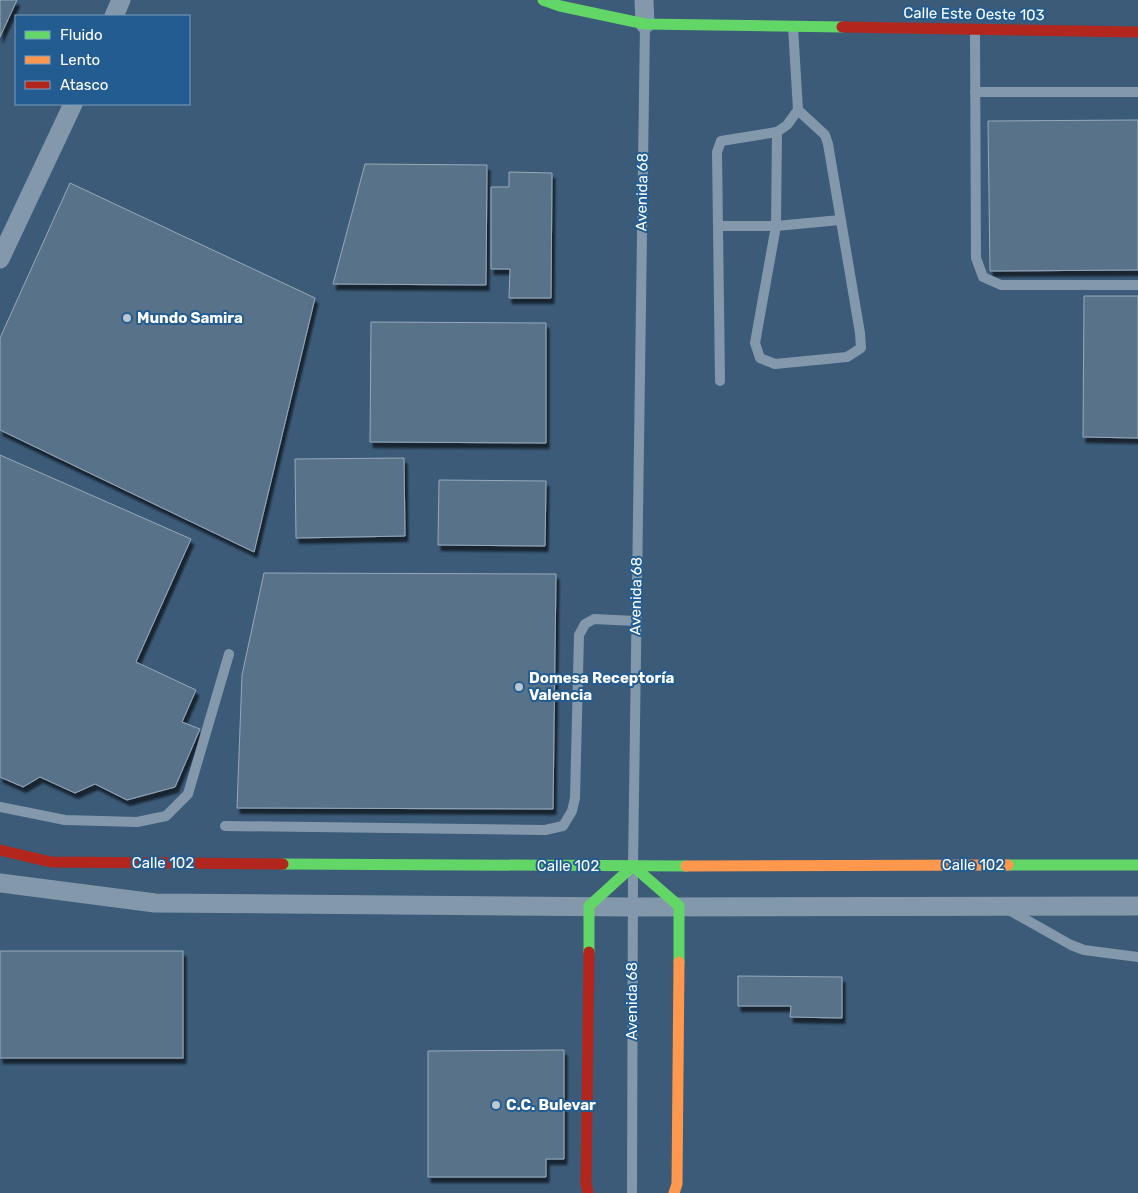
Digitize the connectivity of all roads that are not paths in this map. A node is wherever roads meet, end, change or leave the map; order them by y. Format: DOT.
graph roads {
  1 [pos="121,0"];
  2 [pos="543,0"];
  3 [pos="644,0"];
  4 [pos="114,15"];
  5 [pos="645,24"];
  6 [pos="793,26"];
  7 [pos="976,29"];
  8 [pos="1138,32"];
  9 [pos="975,92"];
  10 [pos="1138,92"];
  11 [pos="73,105"];
  12 [pos="798,110"];
  13 [pos="777,132"];
  14 [pos="840,220"];
  15 [pos="718,226"];
  16 [pos="776,226"];
  17 [pos="0,259"];
  18 [pos="1138,285"];
  19 [pos="720,381"];
  20 [pos="636,621"];
  21 [pos="230,654"];
  22 [pos="0,807"];
  23 [pos="225,826"];
  24 [pos="0,850"];
  25 [pos="1138,865"];
  26 [pos="633,866"];
  27 [pos="0,883"];
  28 [pos="589,906"];
  29 [pos="679,906"];
  30 [pos="1002,906"];
  31 [pos="1138,906"];
  32 [pos="632,907"];
  33 [pos="1138,958"];
  34 [pos="588,1193"];
  35 [pos="632,1193"];
  36 [pos="674,1193"];
  1 -- 4 [label="street"];
  2 -- 5 [label="street, Calle Este Oeste 103"];
  3 -- 5 [label="street, Avenida 68"];
  5 -- 6 [label="street, Calle Este Oeste 103"];
  5 -- 20 [label="lane, Avenida 68"];
  6 -- 7 [label="street, Calle Este Oeste 103"];
  6 -- 12 [label="lane"];
  7 -- 8 [label="street, Calle Este Oeste 103"];
  7 -- 9 [label="lane"];
  9 -- 10 [label="lane"];
  9 -- 18 [label="lane"];
  11 -- 17 [label="street"];
  12 -- 13 [label="lane"];
  12 -- 14 [label="lane"];
  13 -- 15 [label="lane"];
  13 -- 16 [label="lane"];
  14 -- 16 [label="lane"];
  14 -- 16 [label="lane"];
  15 -- 16 [label="lane"];
  15 -- 19 [label="lane"];
  20 -- 23 [label="lane"];
  20 -- 26 [label="lane, Avenida 68"];
  21 -- 22 [label="lane"];
  24 -- 26 [label="street, Calle 102"];
  25 -- 26 [label="street, Calle 102"];
  26 -- 28 [label="street"];
  26 -- 29 [label="street"];
  26 -- 32 [label="lane, Avenida 68"];
  27 -- 28 [label="street"];
  28 -- 32 [label="street"];
  28 -- 34 [label="street"];
  29 -- 30 [label="street"];
  29 -- 32 [label="street"];
  29 -- 36 [label="street"];
  30 -- 31 [label="street"];
  30 -- 33 [label="lane"];
  32 -- 35 [label="lane, Avenida 68"];
}
